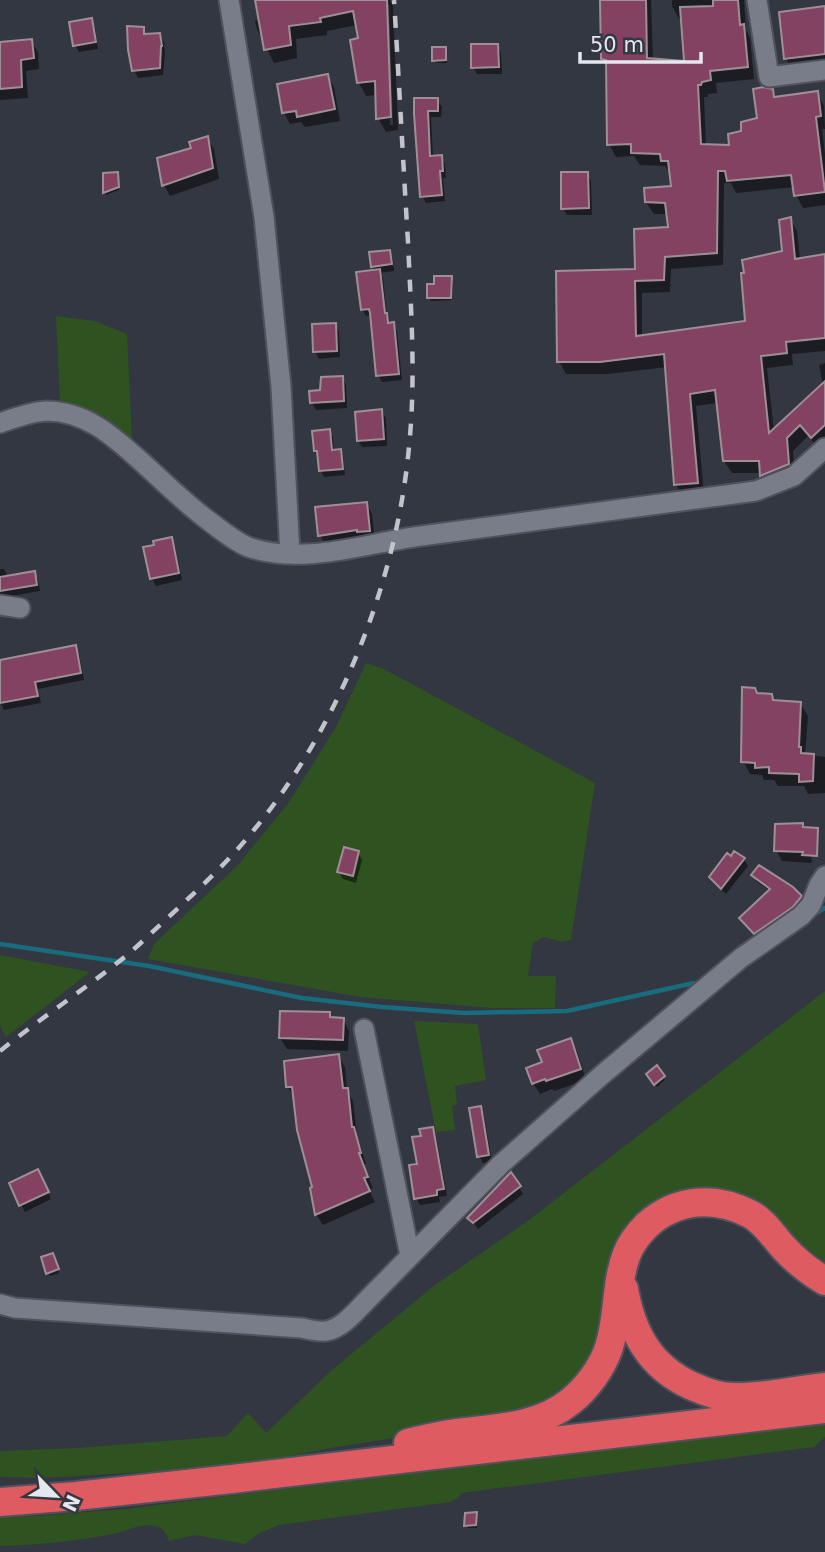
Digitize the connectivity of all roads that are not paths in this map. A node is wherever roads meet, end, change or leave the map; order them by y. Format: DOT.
graph roads {
  1 [pos="229,0"];
  2 [pos="757,0"];
  3 [pos="825,69"];
  4 [pos="0,423"];
  5 [pos="825,448"];
  6 [pos="290,554"];
  7 [pos="0,605"];
  8 [pos="20,608"];
  9 [pos="825,876"];
  10 [pos="364,1029"];
  11 [pos="410,1256"];
  12 [pos="621,1273"];
  13 [pos="825,1281"];
  14 [pos="0,1304"];
  15 [pos="825,1387"];
  16 [pos="825,1397"];
  17 [pos="825,1409"];
  18 [pos="373,1451"];
  19 [pos="0,1486"];
  20 [pos="0,1502"];
  1 -- 6 [label="street"];
  2 -- 3 [label="street"];
  4 -- 6 [label="street"];
  5 -- 6 [label="street"];
  7 -- 8 [label="street"];
  9 -- 11 [label="street"];
  10 -- 11 [label="street"];
  11 -- 14 [label="street"];
  12 -- 13 [label="highway"];
  12 -- 15 [label="highway"];
  12 -- 18 [label="highway"];
  16 -- 18 [label="highway"];
  17 -- 20 [label="highway"];
  18 -- 19 [label="highway"];
}
